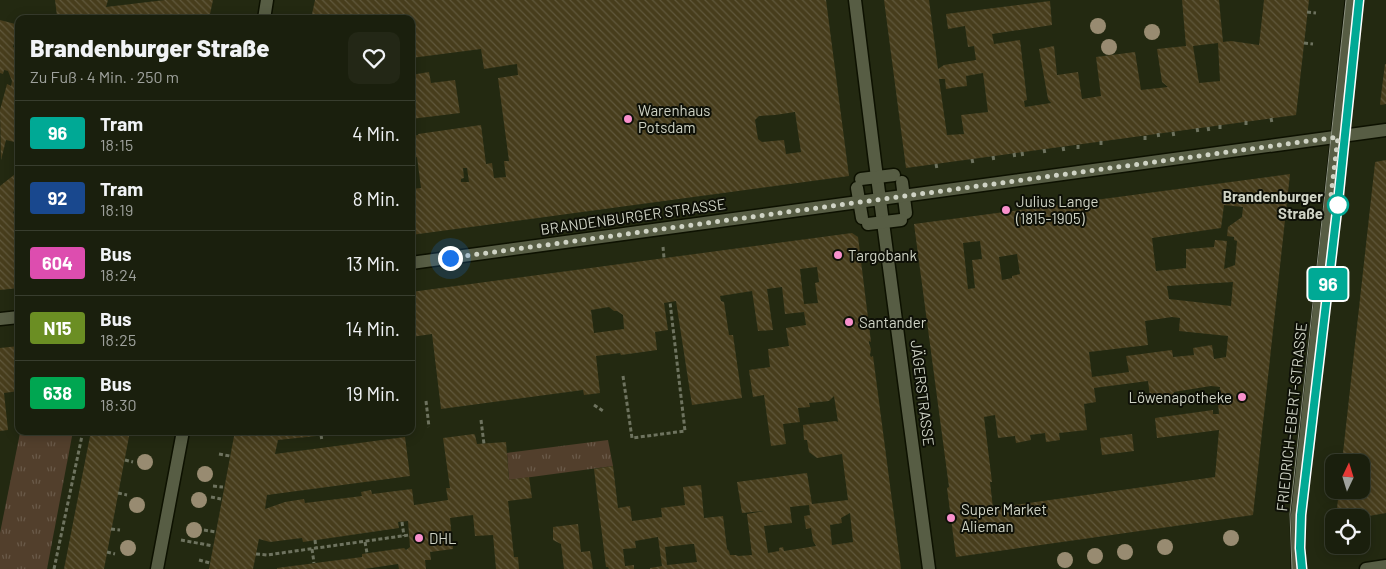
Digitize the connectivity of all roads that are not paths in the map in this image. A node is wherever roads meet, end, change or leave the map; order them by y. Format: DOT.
graph roads {
  1 [pos="267,0"];
  2 [pos="855,0"];
  3 [pos="1352,0"];
  4 [pos="265,15"];
  5 [pos="1382,131"];
  6 [pos="1338,137"];
  7 [pos="877,177"];
  8 [pos="904,196"];
  9 [pos="880,199"];
  10 [pos="859,202"];
  11 [pos="884,222"];
  12 [pos="415,262"];
  13 [pos="15,317"];
  14 [pos="0,319"];
  15 [pos="183,435"];
  16 [pos="1386,566"];
  17 [pos="157,569"];
  18 [pos="930,569"];
  19 [pos="1298,569"];
  20 [pos="1366,569"];
  1 -- 4 [label="street"];
  2 -- 7 [label="street, JÄGERSTRASSE"];
  3 -- 6 [label="street, FRIEDRICH-EBERT-STRASSE"];
  5 -- 6 [label="street, BRANDENBURGER STRASSE"];
  6 -- 8 [label="street, BRANDENBURGER STRASSE"];
  6 -- 19 [label="street, FRIEDRICH-EBERT-STRASSE"];
  7 -- 8 [label="street"];
  7 -- 9 [label="street, JÄGERSTRASSE"];
  7 -- 10 [label="street"];
  8 -- 9 [label="street, BRANDENBURGER STRASSE"];
  8 -- 11 [label="street"];
  9 -- 10 [label="street, BRANDENBURGER STRASSE"];
  9 -- 11 [label="street, JÄGERSTRASSE"];
  10 -- 11 [label="street"];
  10 -- 12 [label="street, BRANDENBURGER STRASSE"];
  11 -- 18 [label="street, JÄGERSTRASSE"];
  13 -- 14 [label="street"];
  15 -- 17 [label="street"];
  16 -- 20 [label="street"];
}
